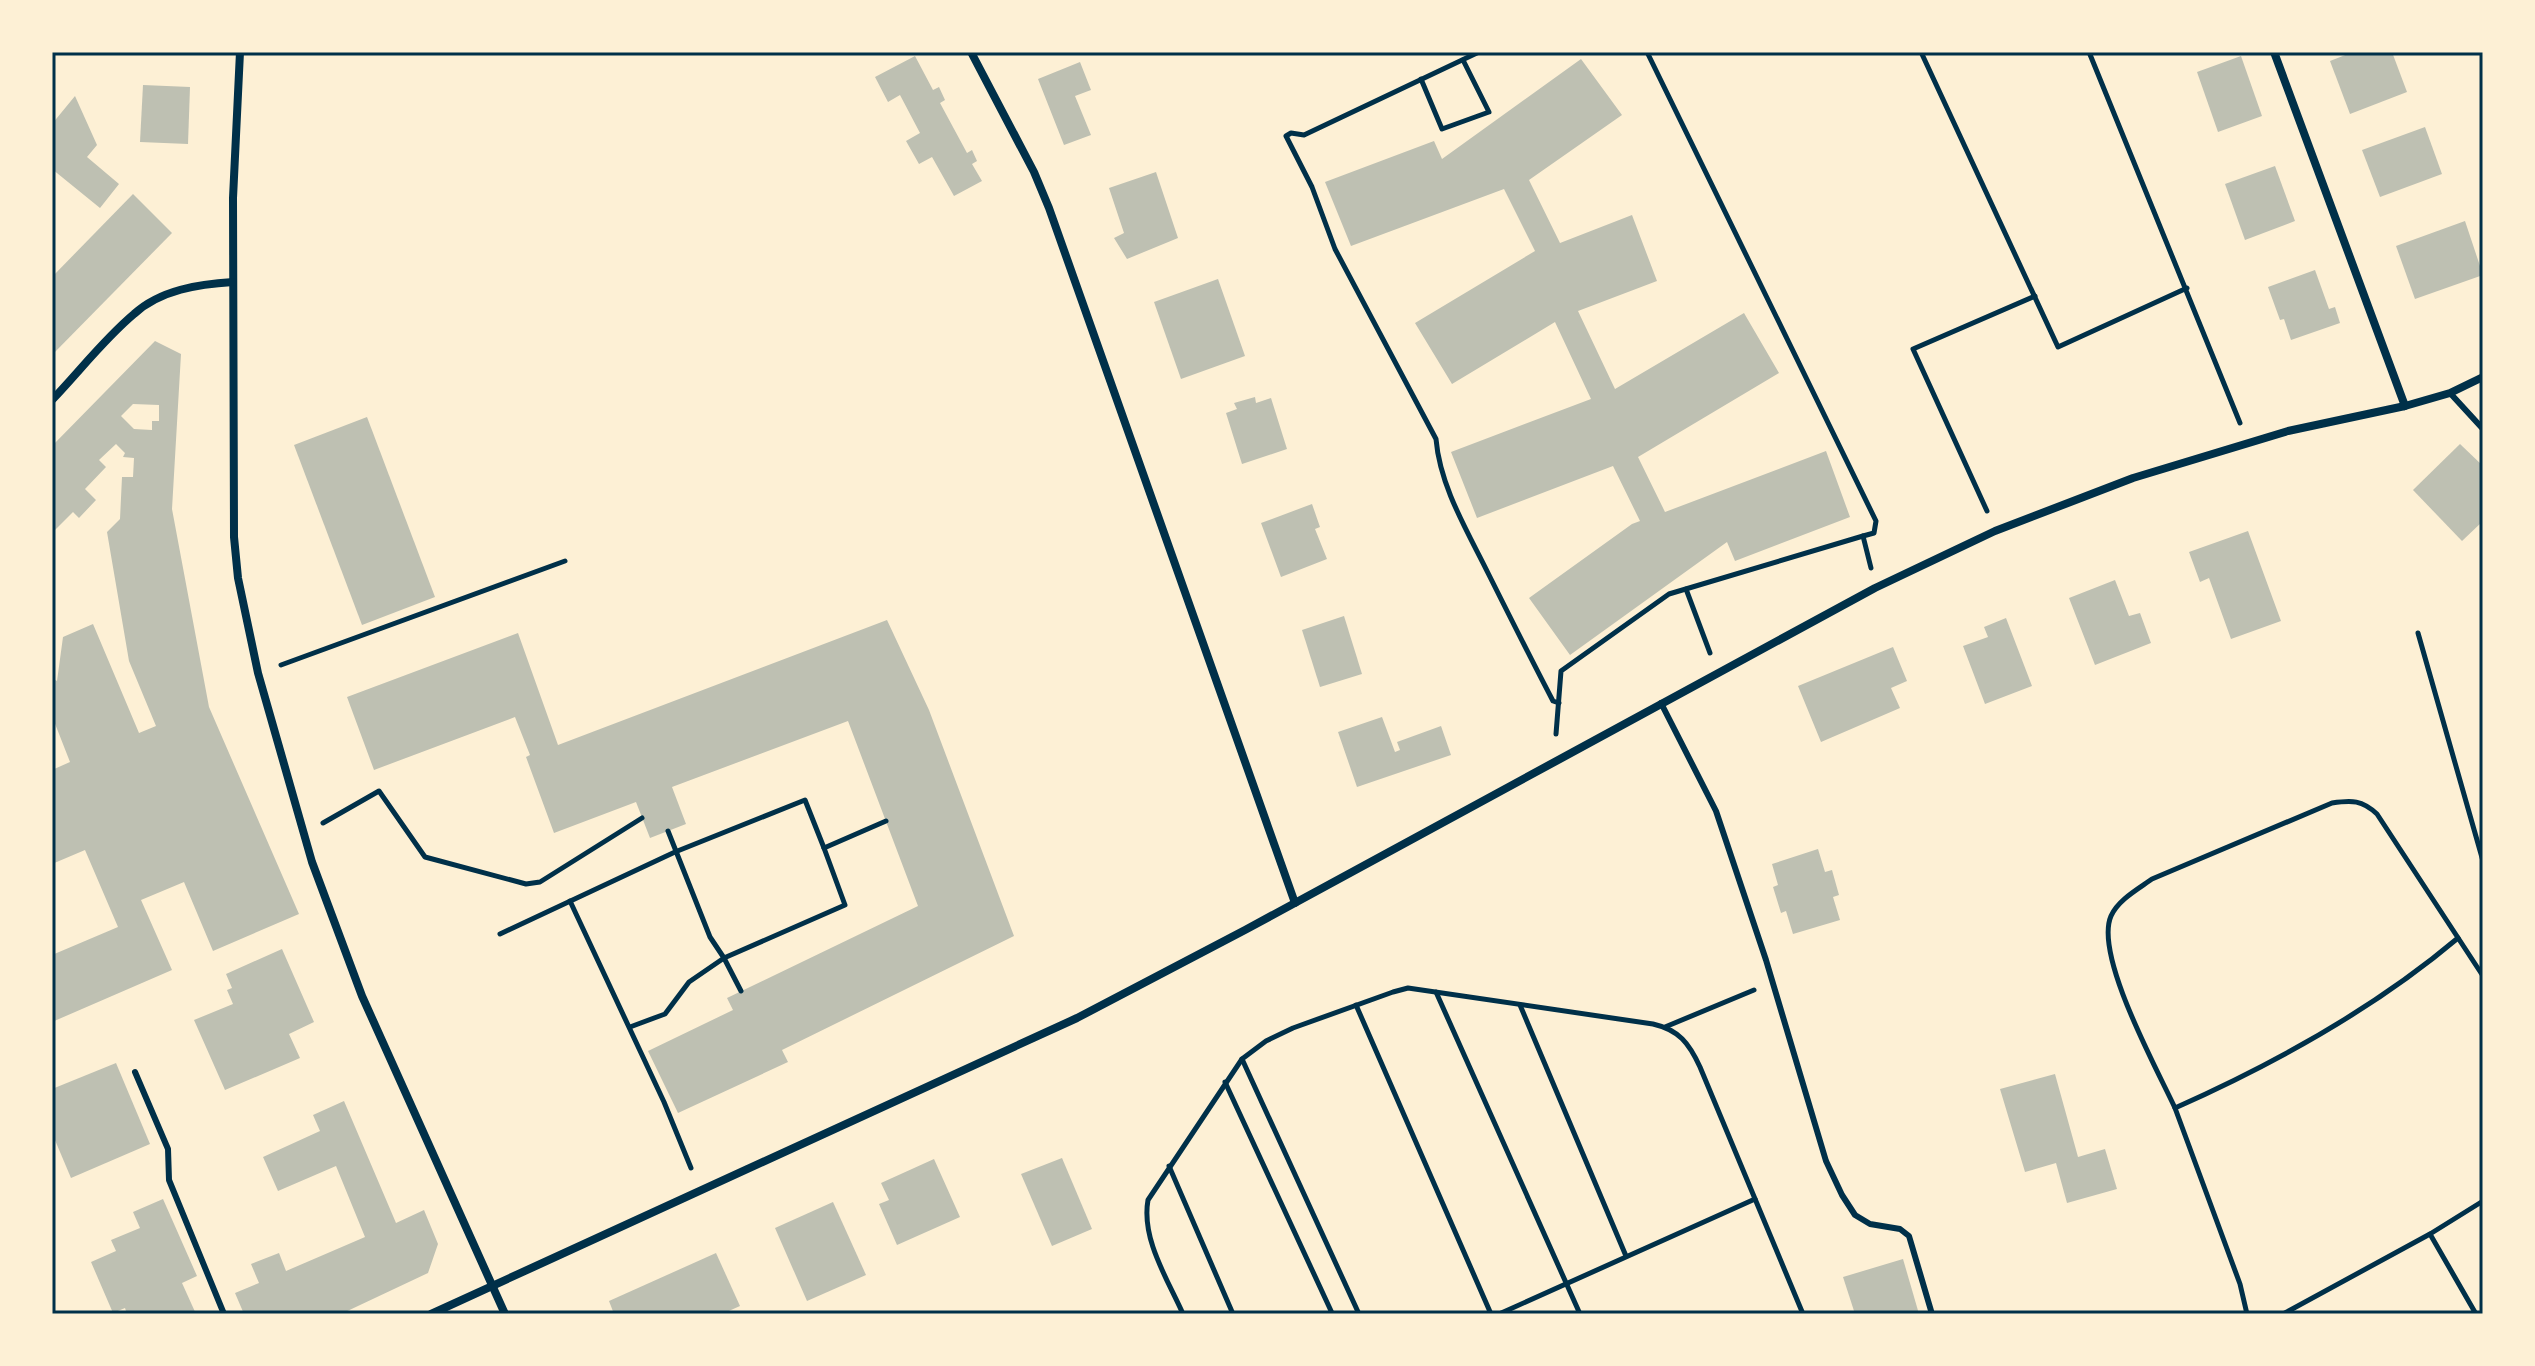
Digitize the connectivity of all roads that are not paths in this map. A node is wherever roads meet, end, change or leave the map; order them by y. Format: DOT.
graph roads {
  1 [pos="240,52"];
  2 [pos="971,52"];
  3 [pos="2274,52"];
  4 [pos="233,282"];
  5 [pos="2483,377"];
  6 [pos="2450,393"];
  7 [pos="52,400"];
  8 [pos="2405,406"];
  9 [pos="2483,429"];
  10 [pos="1661,703"];
  11 [pos="1295,903"];
  12 [pos="135,1072"];
  13 [pos="493,1287"];
  14 [pos="224,1314"];
  15 [pos="431,1314"];
  16 [pos="505,1314"];
  17 [pos="1932,1314"];
  1 -- 4 [label="street"];
  2 -- 11 [label="street"];
  3 -- 8 [label="street"];
  4 -- 7 [label="street"];
  4 -- 13 [label="street"];
  5 -- 6 [label="street"];
  6 -- 8 [label="street"];
  6 -- 9 [label="lane"];
  8 -- 10 [label="street"];
  10 -- 11 [label="street"];
  10 -- 17 [label="lane"];
  11 -- 13 [label="street"];
  12 -- 14 [label="lane"];
  13 -- 15 [label="street"];
  13 -- 16 [label="street"];
}
